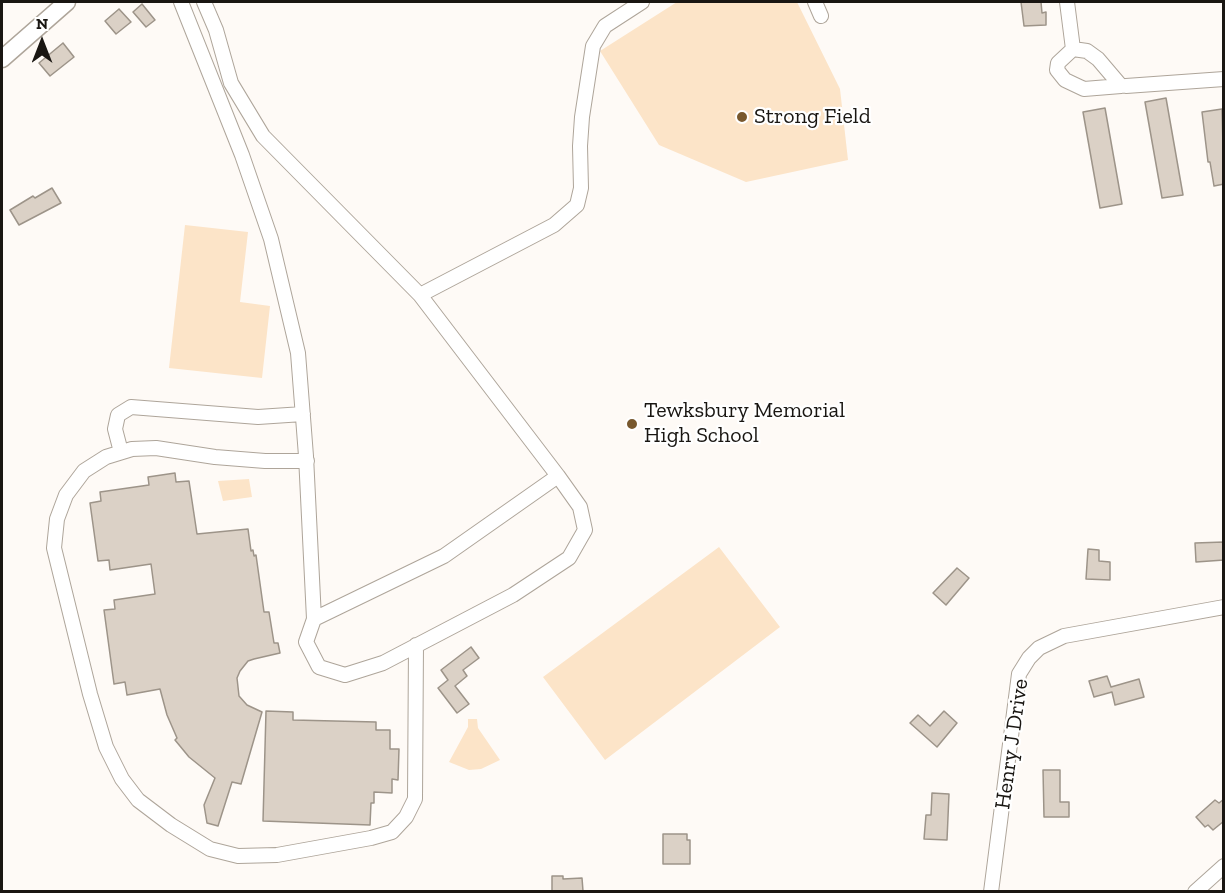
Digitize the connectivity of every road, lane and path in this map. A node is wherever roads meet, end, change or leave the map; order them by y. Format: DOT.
graph roads {
  1 [pos="67,2"];
  2 [pos="181,2"];
  3 [pos="204,2"];
  4 [pos="642,2"];
  5 [pos="815,2"];
  6 [pos="1066,2"];
  7 [pos="821,16"];
  8 [pos="1073,50"];
  9 [pos="2,59"];
  10 [pos="1224,79"];
  11 [pos="1125,86"];
  12 [pos="420,295"];
  13 [pos="303,414"];
  14 [pos="121,452"];
  15 [pos="307,461"];
  16 [pos="558,476"];
  17 [pos="1224,607"];
  18 [pos="314,619"];
  19 [pos="416,645"];
  20 [pos="1224,866"];
  21 [pos="991,891"];
  22 [pos="1195,891"];
  1 -- 9 [label="main road"];
  2 -- 13 [label="street"];
  3 -- 12 [label="street"];
  4 -- 12 [label="street"];
  5 -- 7 [label="street"];
  6 -- 8 [label="street"];
  10 -- 11 [label="street"];
  12 -- 16 [label="street"];
  13 -- 14 [label="street"];
  13 -- 15 [label="street"];
  14 -- 15 [label="street"];
  14 -- 19 [label="street"];
  15 -- 18 [label="street"];
  16 -- 18 [label="street"];
  16 -- 19 [label="street"];
  17 -- 21 [label="street, Henry J Drive"];
  18 -- 19 [label="street"];
  20 -- 22 [label="street"];
}
